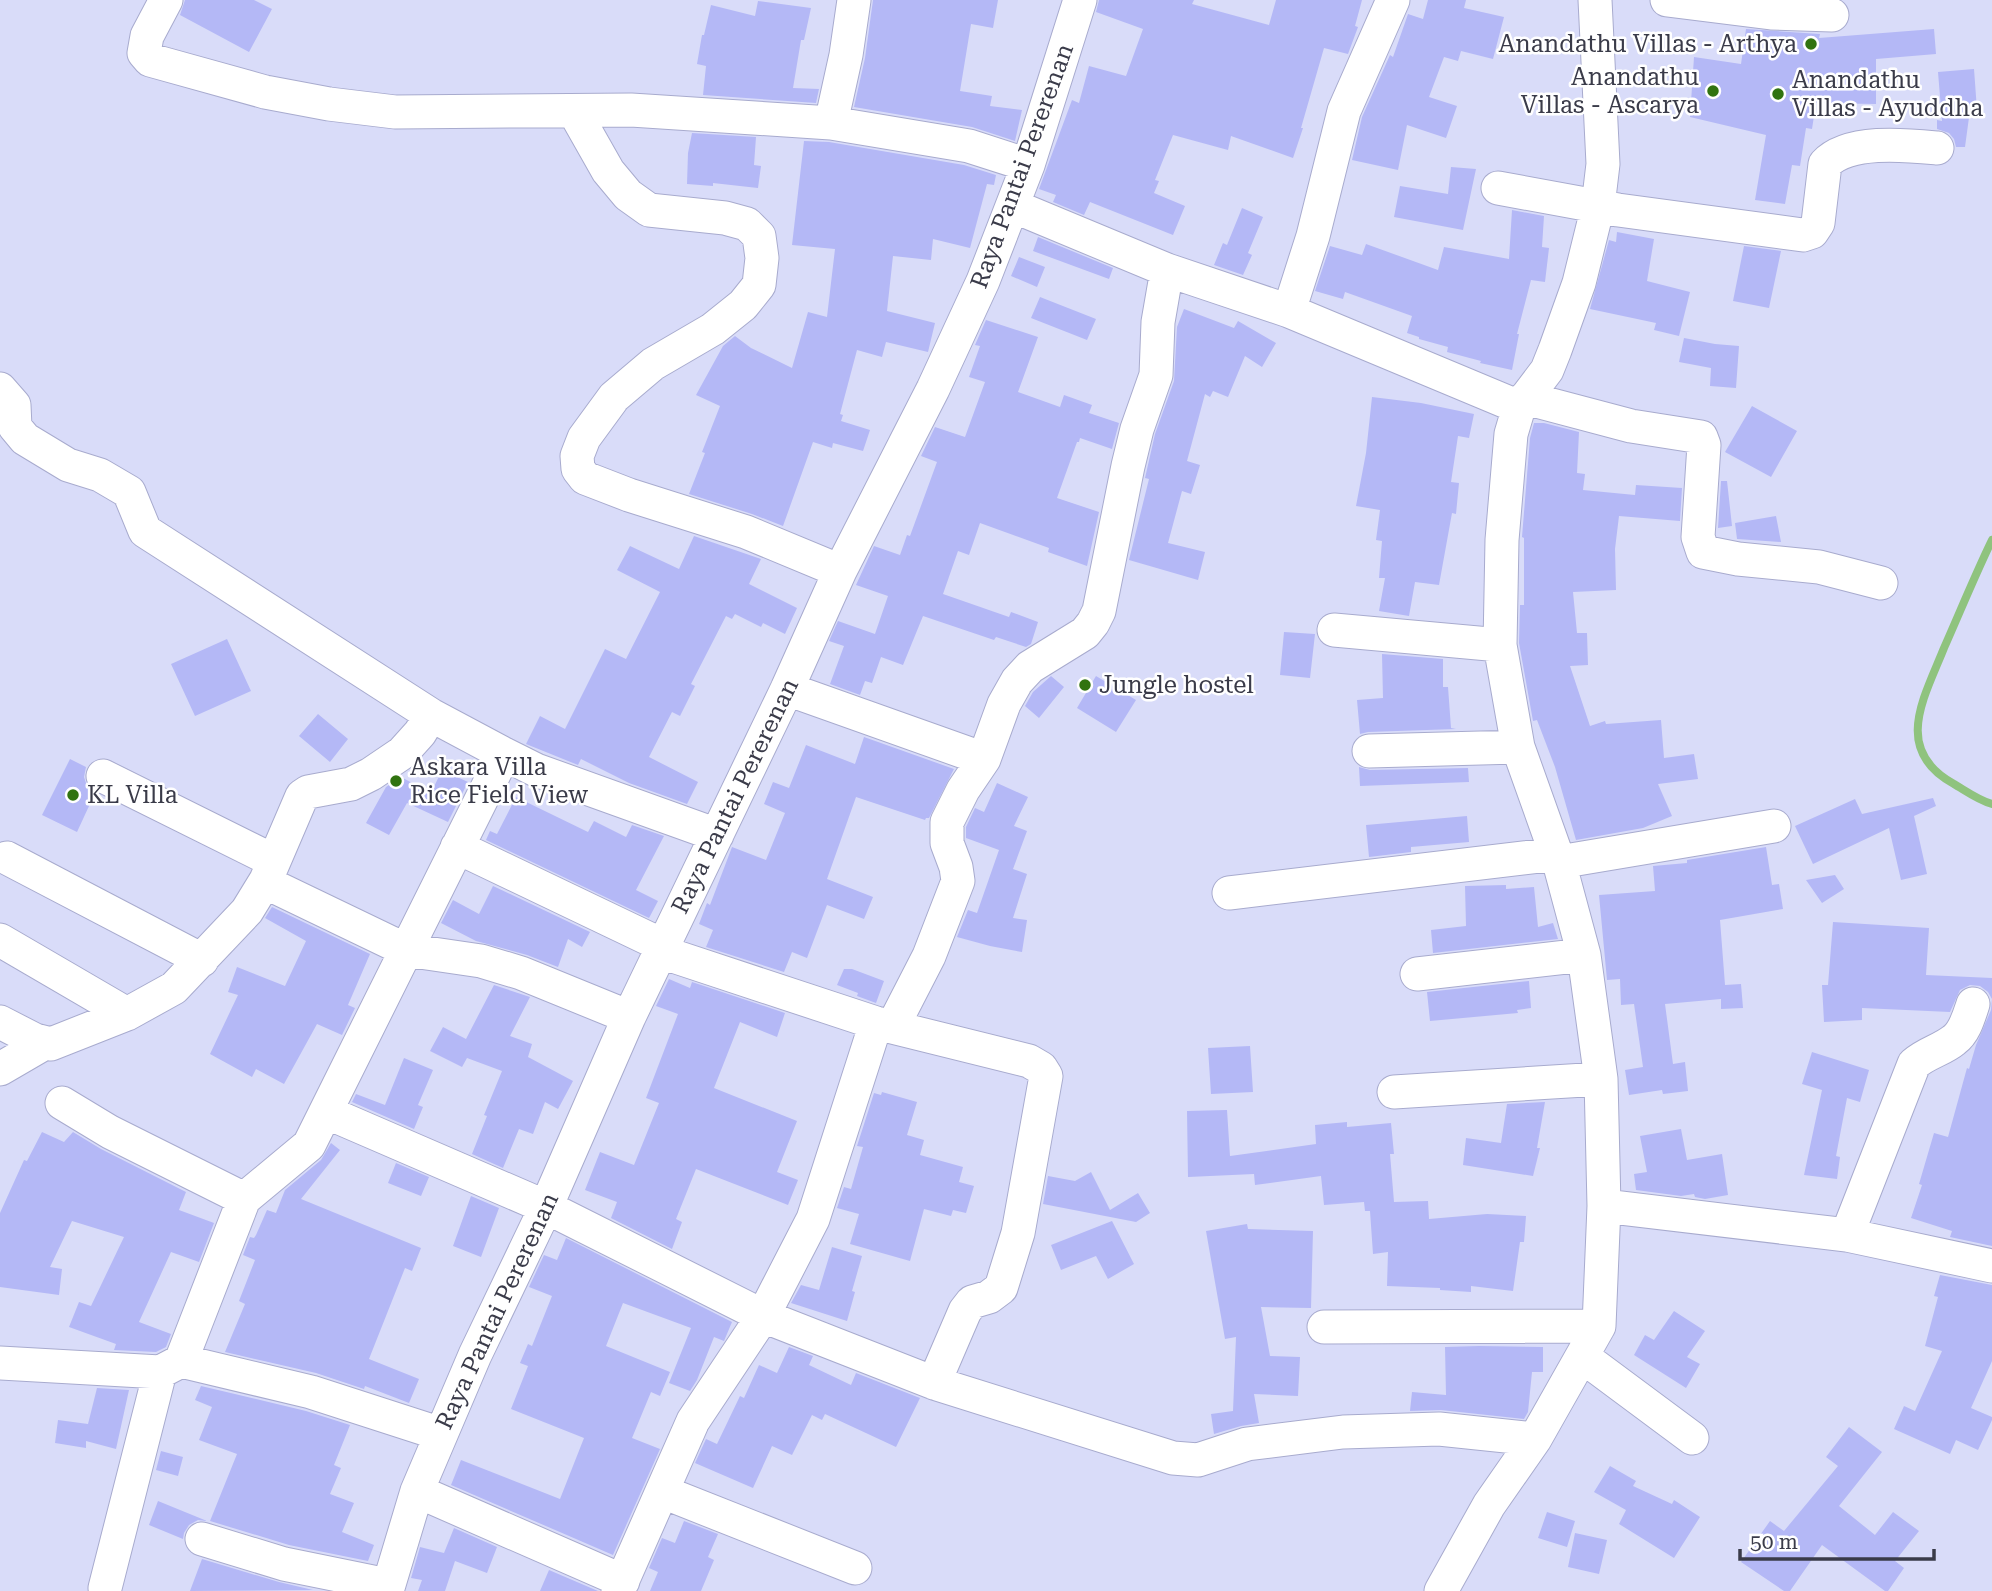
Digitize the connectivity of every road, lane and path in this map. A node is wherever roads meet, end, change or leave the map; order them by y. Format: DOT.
graph roads {
  1 [pos="166,0"];
  2 [pos="854,0"];
  3 [pos="1080,0"];
  4 [pos="1393,0"];
  5 [pos="1595,0"];
  6 [pos="1667,0"];
  7 [pos="1832,15"];
  8 [pos="574,111"];
  9 [pos="831,123"];
  10 [pos="1937,148"];
  11 [pos="1028,165"];
  12 [pos="1498,188"];
  13 [pos="1013,206"];
  14 [pos="1598,206"];
  15 [pos="1167,270"];
  16 [pos="1289,311"];
  17 [pos="0,389"];
  18 [pos="1522,402"];
  19 [pos="840,571"];
  20 [pos="1881,583"];
  21 [pos="1334,630"];
  22 [pos="1500,645"];
  23 [pos="787,690"];
  24 [pos="431,715"];
  25 [pos="1518,747"];
  26 [pos="1370,751"];
  27 [pos="504,754"];
  28 [pos="984,759"];
  29 [pos="103,776"];
  30 [pos="1774,826"];
  31 [pos="717,835"];
  32 [pos="457,847"];
  33 [pos="7,858"];
  34 [pos="1558,858"];
  35 [pos="270,871"];
  36 [pos="1229,894"];
  37 [pos="0,940"];
  38 [pos="662,949"];
  39 [pos="406,950"];
  40 [pos="1584,955"];
  41 [pos="202,960"];
  42 [pos="1417,974"];
  43 [pos="1973,1004"];
  44 [pos="127,1014"];
  45 [pos="629,1017"];
  46 [pos="0,1022"];
  47 [pos="884,1024"];
  48 [pos="43,1044"];
  49 [pos="0,1069"];
  50 [pos="1601,1079"];
  51 [pos="1394,1092"];
  52 [pos="62,1104"];
  53 [pos="326,1112"];
  54 [pos="244,1199"];
  55 [pos="1604,1206"];
  56 [pos="546,1207"];
  57 [pos="1847,1235"];
  58 [pos="1992,1266"];
  59 [pos="763,1316"];
  60 [pos="1599,1326"];
  61 [pos="1324,1327"];
  62 [pos="1583,1357"];
  63 [pos="0,1363"];
  64 [pos="171,1367"];
  65 [pos="934,1383"];
  66 [pos="441,1434"];
  67 [pos="1692,1438"];
  68 [pos="1535,1439"];
  69 [pos="417,1491"];
  70 [pos="663,1492"];
  71 [pos="202,1539"];
  72 [pos="855,1568"];
  73 [pos="620,1586"];
  74 [pos="105,1588"];
  75 [pos="387,1588"];
  76 [pos="1441,1591"];
  1 -- 8 [label="street"];
  2 -- 9 [label="street"];
  3 -- 11 [label="street, Raya Pantai Pererenan"];
  4 -- 16 [label="street"];
  5 -- 14 [label="street"];
  6 -- 7 [label="street"];
  8 -- 9 [label="street"];
  8 -- 19 [label="street"];
  9 -- 11 [label="street"];
  10 -- 14 [label="street"];
  11 -- 13 [label="street, Raya Pantai Pererenan"];
  12 -- 14 [label="street"];
  13 -- 15 [label="street"];
  13 -- 19 [label="street, Raya Pantai Pererenan"];
  14 -- 18 [label="street"];
  15 -- 16 [label="street"];
  15 -- 28 [label="street"];
  16 -- 18 [label="street"];
  17 -- 24 [label="street"];
  18 -- 20 [label="street"];
  18 -- 22 [label="street"];
  19 -- 23 [label="street, Raya Pantai Pererenan"];
  21 -- 22 [label="street"];
  22 -- 25 [label="street"];
  23 -- 28 [label="street"];
  23 -- 31 [label="street, Raya Pantai Pererenan"];
  24 -- 27 [label="street"];
  24 -- 35 [label="street"];
  25 -- 26 [label="street"];
  25 -- 34 [label="street"];
  27 -- 31 [label="street"];
  27 -- 32 [label="street"];
  28 -- 47 [label="street"];
  29 -- 35 [label="street"];
  30 -- 34 [label="street"];
  31 -- 38 [label="street, Raya Pantai Pererenan"];
  32 -- 38 [label="street"];
  32 -- 39 [label="street"];
  33 -- 41 [label="street"];
  34 -- 36 [label="street"];
  34 -- 40 [label="street"];
  35 -- 39 [label="street"];
  35 -- 41 [label="street"];
  37 -- 44 [label="street"];
  38 -- 45 [label="street, Raya Pantai Pererenan"];
  38 -- 47 [label="street"];
  39 -- 45 [label="street"];
  39 -- 53 [label="street"];
  40 -- 42 [label="street"];
  40 -- 50 [label="street"];
  41 -- 44 [label="street"];
  43 -- 57 [label="street"];
  44 -- 48 [label="street"];
  45 -- 56 [label="street, Raya Pantai Pererenan"];
  46 -- 48 [label="street"];
  47 -- 59 [label="street"];
  47 -- 65 [label="street"];
  48 -- 49 [label="street"];
  50 -- 51 [label="street"];
  50 -- 55 [label="street"];
  52 -- 54 [label="street"];
  53 -- 54 [label="street"];
  53 -- 56 [label="street"];
  54 -- 64 [label="street"];
  55 -- 57 [label="street"];
  55 -- 60 [label="street"];
  56 -- 59 [label="street"];
  56 -- 66 [label="street, Raya Pantai Pererenan"];
  57 -- 58 [label="street"];
  59 -- 65 [label="street"];
  59 -- 70 [label="street"];
  60 -- 61 [label="street"];
  60 -- 62 [label="street"];
  62 -- 67 [label="street"];
  62 -- 68 [label="street"];
  63 -- 64 [label="street"];
  64 -- 66 [label="street"];
  64 -- 74 [label="street"];
  65 -- 68 [label="street"];
  66 -- 69 [label="street, Raya Pantai Pererenan"];
  68 -- 76 [label="street"];
  69 -- 73 [label="street"];
  69 -- 75 [label="street, Raya Pantai Pererenan"];
  70 -- 72 [label="street"];
  70 -- 73 [label="street"];
  71 -- 75 [label="street"];
}
